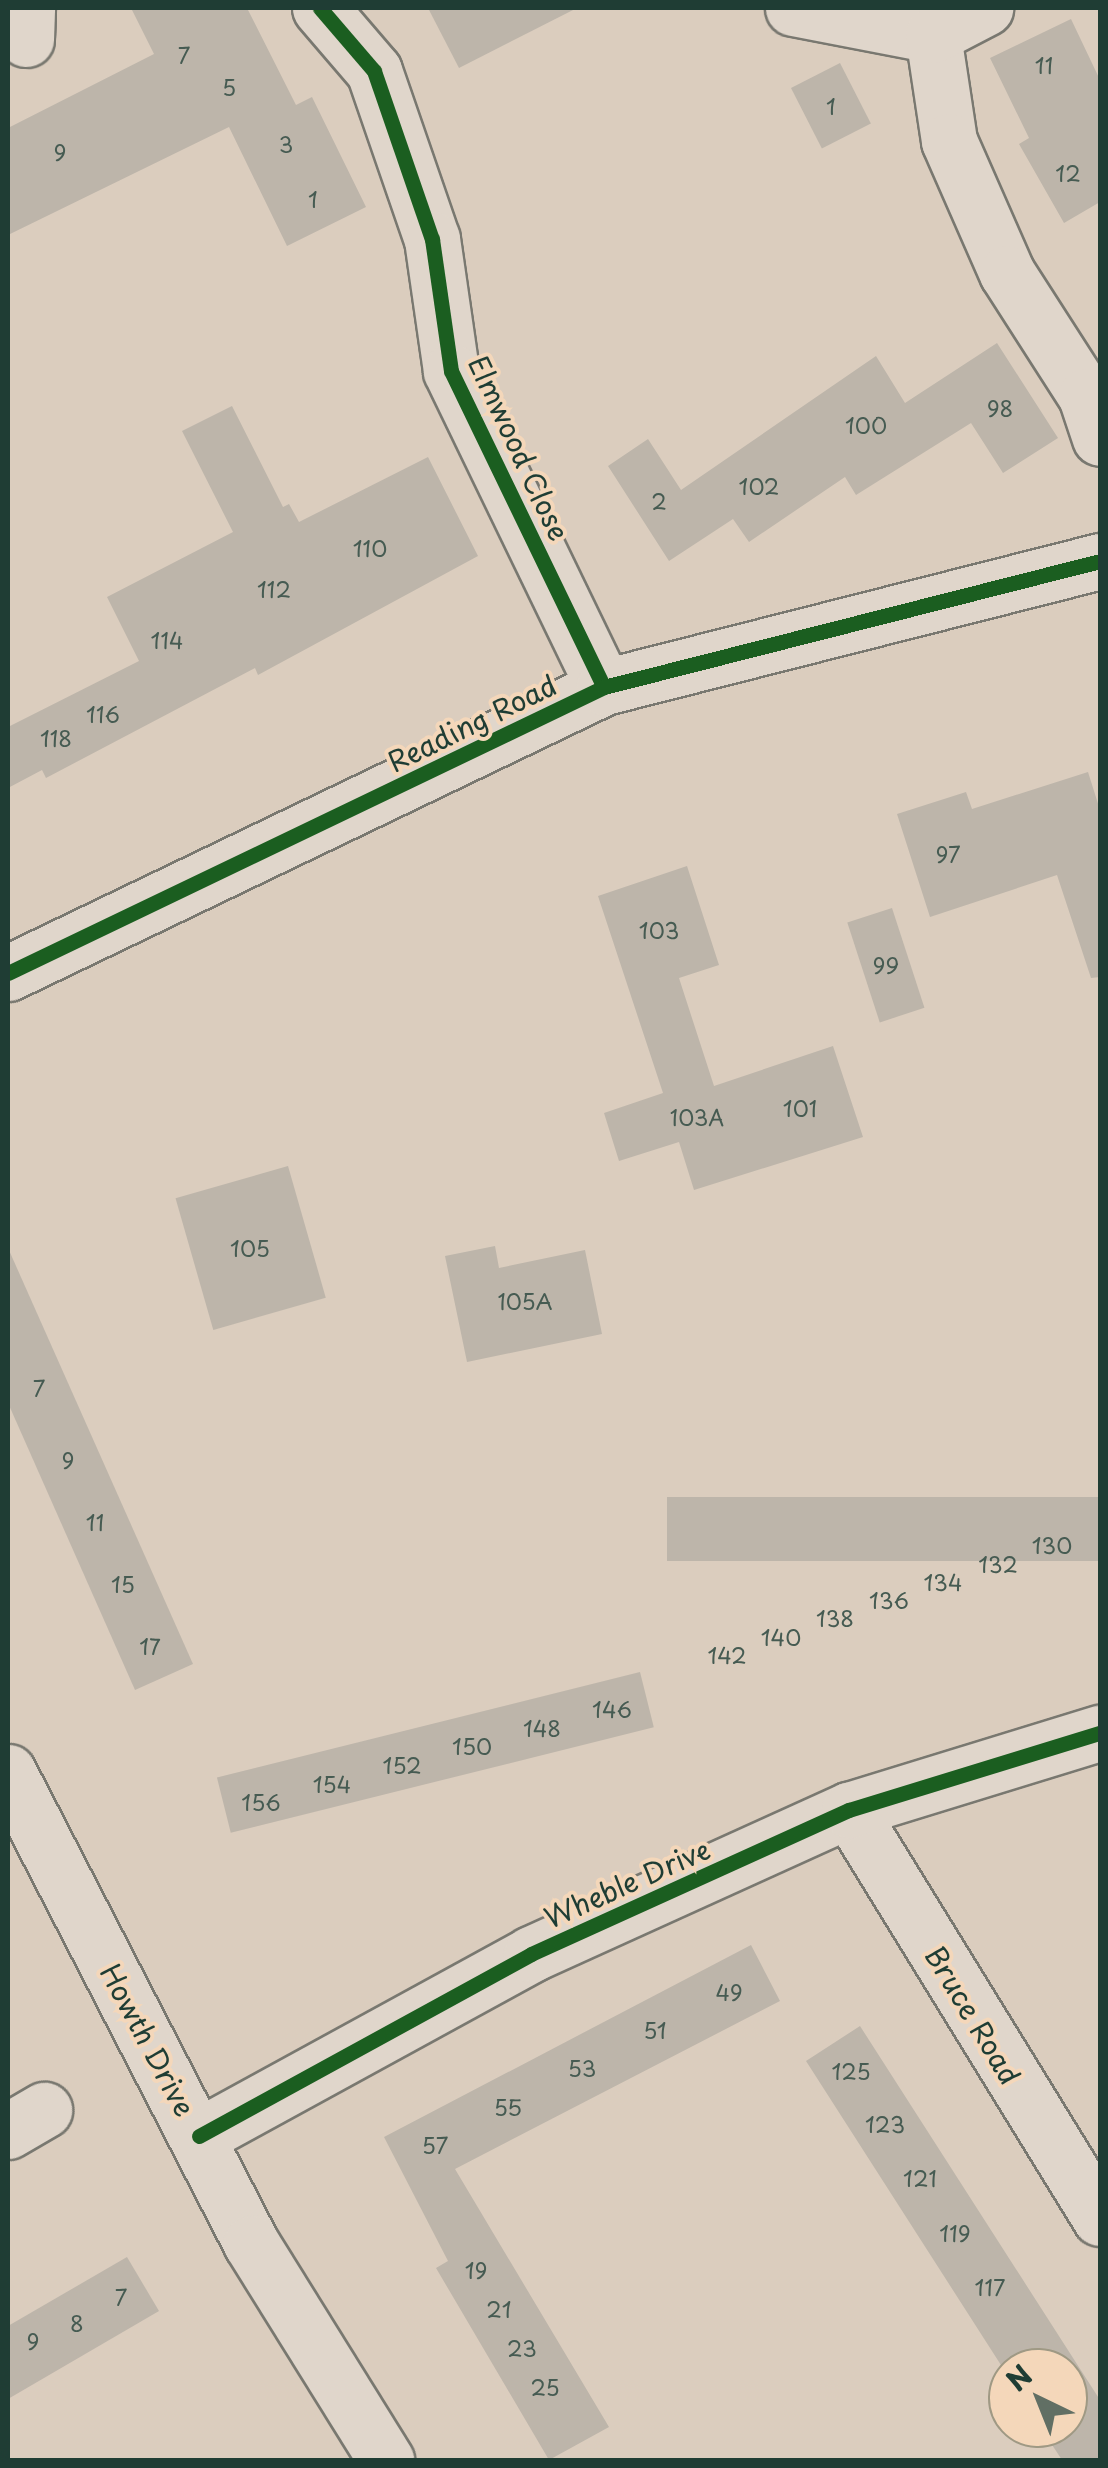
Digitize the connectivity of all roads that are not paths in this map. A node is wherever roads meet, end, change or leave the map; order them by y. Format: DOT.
graph roads {
  1 [pos="320,8"];
  2 [pos="792,8"];
  3 [pos="986,8"];
  4 [pos="933,35"];
  5 [pos="1100,438"];
  6 [pos="1100,561"];
  7 [pos="604,687"];
  8 [pos="8,974"];
  9 [pos="1100,1732"];
  10 [pos="8,1772"];
  11 [pos="849,1810"];
  12 [pos="200,2136"];
  13 [pos="1100,2218"];
  14 [pos="386,2460"];
  1 -- 7 [label="street, Elmwood Close"];
  2 -- 4 [label="street"];
  3 -- 4 [label="street"];
  4 -- 5 [label="street"];
  6 -- 7 [label="street, Reading Road"];
  7 -- 8 [label="street, Reading Road"];
  9 -- 11 [label="street, Wheble Drive"];
  10 -- 12 [label="street, Howth Drive"];
  11 -- 12 [label="street, Wheble Drive"];
  11 -- 13 [label="street, Bruce Road"];
  12 -- 14 [label="street, Howth Drive"];
}
